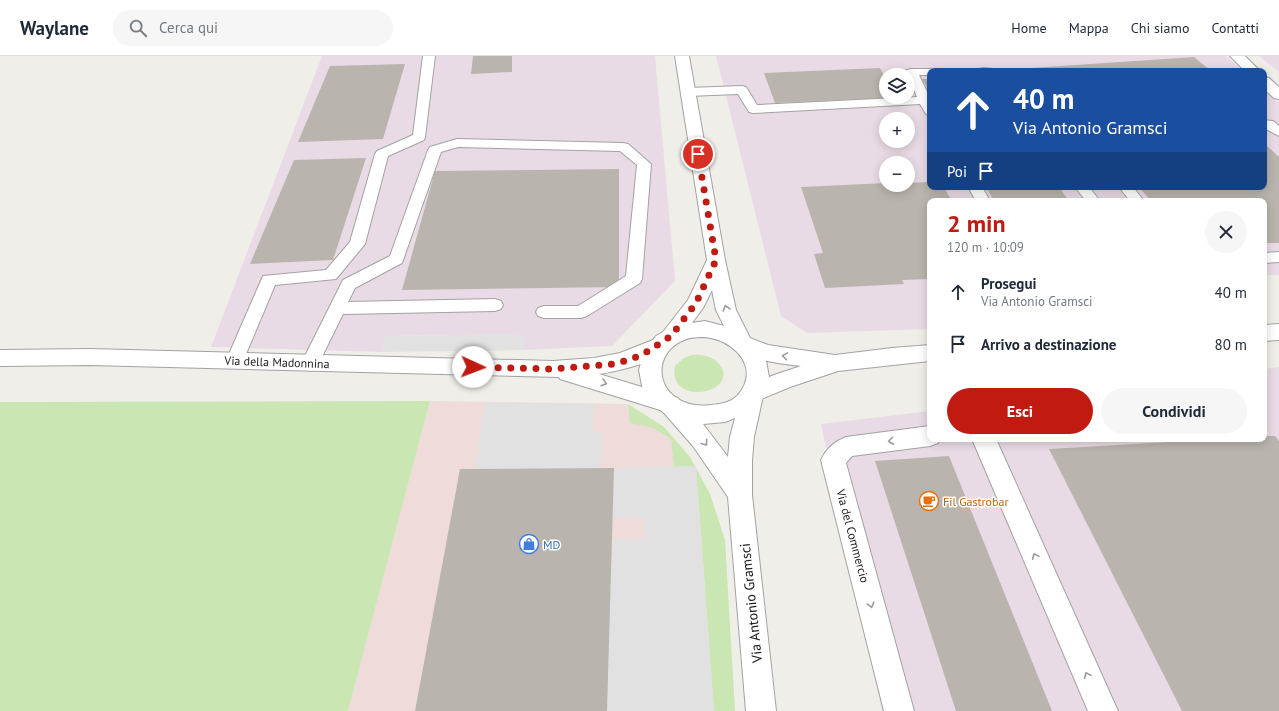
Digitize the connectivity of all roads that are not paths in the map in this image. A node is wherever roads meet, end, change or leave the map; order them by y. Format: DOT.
graph roads {
  1 [pos="429,56"];
  2 [pos="682,56"];
  3 [pos="1237,56"];
  4 [pos="1250,68"];
  5 [pos="927,72"];
  6 [pos="1267,84"];
  7 [pos="688,92"];
  8 [pos="1279,95"];
  9 [pos="924,100"];
  10 [pos="927,106"];
  11 [pos="1267,124"];
  12 [pos="1279,132"];
  13 [pos="1084,190"];
  14 [pos="1128,190"];
  15 [pos="1091,198"];
  16 [pos="1135,198"];
  17 [pos="1279,257"];
  18 [pos="1267,258"];
  19 [pos="716,260"];
  20 [pos="495,305"];
  21 [pos="338,308"];
  22 [pos="544,312"];
  23 [pos="1279,332"];
  24 [pos="1267,333"];
  25 [pos="664,341"];
  26 [pos="742,343"];
  27 [pos="927,353"];
  28 [pos="0,358"];
  29 [pos="235,361"];
  30 [pos="837,363"];
  31 [pos="310,364"];
  32 [pos="553,369"];
  33 [pos="752,394"];
  34 [pos="670,404"];
  35 [pos="927,436"];
  36 [pos="985,442"];
  37 [pos="740,495"];
  38 [pos="761,711"];
  39 [pos="899,711"];
  40 [pos="1102,711"];
  1 -- 29 [label="lane"];
  2 -- 7 [label="street"];
  3 -- 4 [label="street"];
  5 -- 9 [label="lane"];
  6 -- 8 [label="street"];
  7 -- 9 [label="lane"];
  7 -- 19 [label="street"];
  9 -- 10 [label="lane"];
  11 -- 12 [label="lane"];
  13 -- 15 [label="lane"];
  14 -- 16 [label="lane"];
  17 -- 18 [label="lane"];
  19 -- 25 [label="street"];
  26 -- 19 [label="street, one-way"];
  20 -- 21 [label="lane"];
  21 -- 22 [label="lane"];
  21 -- 31 [label="lane"];
  23 -- 24 [label="street"];
  25 -- 26 [label="street"];
  25 -- 32 [label="street, Via della Madonnina"];
  25 -- 34 [label="street"];
  30 -- 26 [label="street, one-way"];
  26 -- 33 [label="street"];
  27 -- 30 [label="street"];
  28 -- 29 [label="street, Via della Madonnina"];
  29 -- 31 [label="street, Via della Madonnina"];
  30 -- 33 [label="street"];
  31 -- 32 [label="street, Via della Madonnina"];
  32 -- 34 [label="street, Via della Madonnina, one-way"];
  33 -- 34 [label="street"];
  33 -- 37 [label="street, Via Antonio Gramsci"];
  34 -- 37 [label="street, Via Antonio Gramsci, one-way"];
  35 -- 39 [label="street, Via del Commercio, one-way"];
  40 -- 36 [label="street, one-way"];
  37 -- 38 [label="street, Via Antonio Gramsci"];
}
